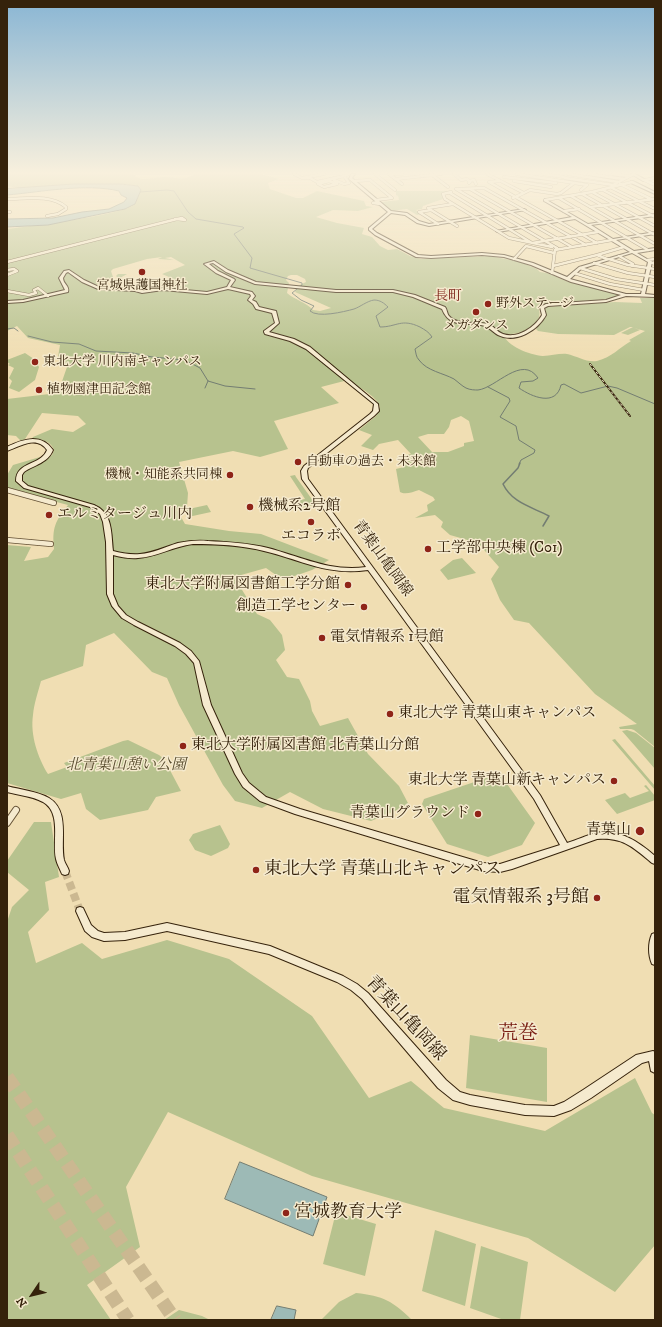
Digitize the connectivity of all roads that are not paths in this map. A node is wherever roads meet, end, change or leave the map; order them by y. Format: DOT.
graph roads {
  1 [pos="109,236"];
  2 [pos="381,236"];
  3 [pos="506,236"];
  4 [pos="521,236"];
  5 [pos="538,236"];
  6 [pos="553,236"];
  7 [pos="570,236"];
  8 [pos="585,236"];
  9 [pos="605,236"];
  10 [pos="624,236"];
  11 [pos="640,236"];
  12 [pos="557,238"];
  13 [pos="627,238"];
  14 [pos="545,240"];
  15 [pos="612,240"];
  16 [pos="532,243"];
  17 [pos="597,243"];
  18 [pos="655,244"];
  19 [pos="586,245"];
  20 [pos="572,247"];
  21 [pos="624,247"];
  22 [pos="655,249"];
  23 [pos="555,250"];
  24 [pos="648,250"];
  25 [pos="632,252"];
  26 [pos="597,255"];
  27 [pos="620,256"];
  28 [pos="514,259"];
  29 [pos="608,259"];
  30 [pos="655,259"];
  31 [pos="648,261"];
  32 [pos="7,262"];
  33 [pos="594,263"];
  34 [pos="655,264"];
  35 [pos="553,266"];
  36 [pos="632,266"];
  37 [pos="580,268"];
  38 [pos="650,268"];
  39 [pos="655,269"];
  40 [pos="7,270"];
  41 [pos="552,273"];
  42 [pos="574,273"];
  43 [pos="7,275"];
  44 [pos="648,276"];
  45 [pos="655,277"];
  46 [pos="567,279"];
  47 [pos="645,284"];
  48 [pos="655,285"];
  49 [pos="228,288"];
  50 [pos="644,290"];
  51 [pos="7,291"];
  52 [pos="643,295"];
  53 [pos="48,296"];
  54 [pos="626,296"];
  55 [pos="655,296"];
  56 [pos="7,302"];
  57 [pos="7,449"];
  58 [pos="7,490"];
  59 [pos="54,503"];
  60 [pos="7,540"];
  61 [pos="51,544"];
  62 [pos="109,556"];
  63 [pos="369,568"];
  64 [pos="8,791"];
  65 [pos="16,810"];
  66 [pos="7,823"];
  67 [pos="565,847"];
  68 [pos="655,861"];
  69 [pos="65,871"];
  70 [pos="80,911"];
  71 [pos="655,937"];
  72 [pos="655,961"];
  73 [pos="654,1054"];
  74 [pos="655,1068"];
  1 -- 32 [label="street"];
  2 -- 28 [label="street"];
  3 -- 16 [label="street"];
  4 -- 16 [label="street"];
  5 -- 14 [label="street"];
  6 -- 12 [label="street"];
  7 -- 12 [label="street"];
  7 -- 19 [label="street"];
  8 -- 17 [label="street"];
  9 -- 15 [label="street"];
  10 -- 13 [label="street"];
  11 -- 13 [label="street"];
  11 -- 18 [label="street"];
  12 -- 14 [label="street"];
  12 -- 20 [label="street"];
  13 -- 15 [label="street"];
  13 -- 24 [label="street"];
  14 -- 16 [label="street"];
  14 -- 23 [label="street"];
  15 -- 17 [label="street"];
  15 -- 21 [label="street"];
  16 -- 23 [label="street"];
  17 -- 19 [label="street"];
  19 -- 20 [label="street"];
  20 -- 23 [label="street"];
  21 -- 25 [label="street"];
  21 -- 26 [label="street"];
  22 -- 24 [label="street"];
  23 -- 28 [label="street"];
  23 -- 35 [label="street"];
  24 -- 25 [label="street"];
  25 -- 27 [label="street"];
  25 -- 31 [label="street"];
  26 -- 29 [label="street"];
  26 -- 35 [label="street"];
  27 -- 29 [label="street"];
  27 -- 36 [label="street"];
  28 -- 41 [label="street"];
  29 -- 33 [label="street"];
  29 -- 36 [label="street"];
  30 -- 31 [label="street"];
  31 -- 34 [label="street"];
  31 -- 38 [label="street"];
  33 -- 37 [label="street"];
  33 -- 44 [label="street"];
  35 -- 41 [label="street"];
  36 -- 38 [label="street"];
  37 -- 42 [label="street"];
  37 -- 47 [label="street"];
  38 -- 39 [label="street"];
  38 -- 44 [label="street"];
  40 -- 43 [label="street"];
  41 -- 46 [label="street"];
  42 -- 46 [label="street"];
  42 -- 50 [label="street"];
  44 -- 45 [label="street"];
  44 -- 47 [label="street"];
  46 -- 54 [label="street"];
  47 -- 48 [label="street"];
  47 -- 50 [label="street"];
  49 -- 53 [label="street"];
  49 -- 54 [label="street"];
  49 -- 63 [label="street, 青葉山亀岡線"];
  50 -- 52 [label="street"];
  51 -- 53 [label="street"];
  52 -- 54 [label="street"];
  52 -- 55 [label="street"];
  53 -- 56 [label="street"];
  57 -- 62 [label="street"];
  58 -- 59 [label="street"];
  60 -- 61 [label="street"];
  62 -- 63 [label="street"];
  62 -- 67 [label="street"];
  63 -- 67 [label="street, 青葉山亀岡線"];
  64 -- 69 [label="street"];
  65 -- 66 [label="street"];
  67 -- 68 [label="street"];
  70 -- 73 [label="street, 青葉山亀岡線"];
  71 -- 72 [label="street"];
  73 -- 74 [label="street"];
}
